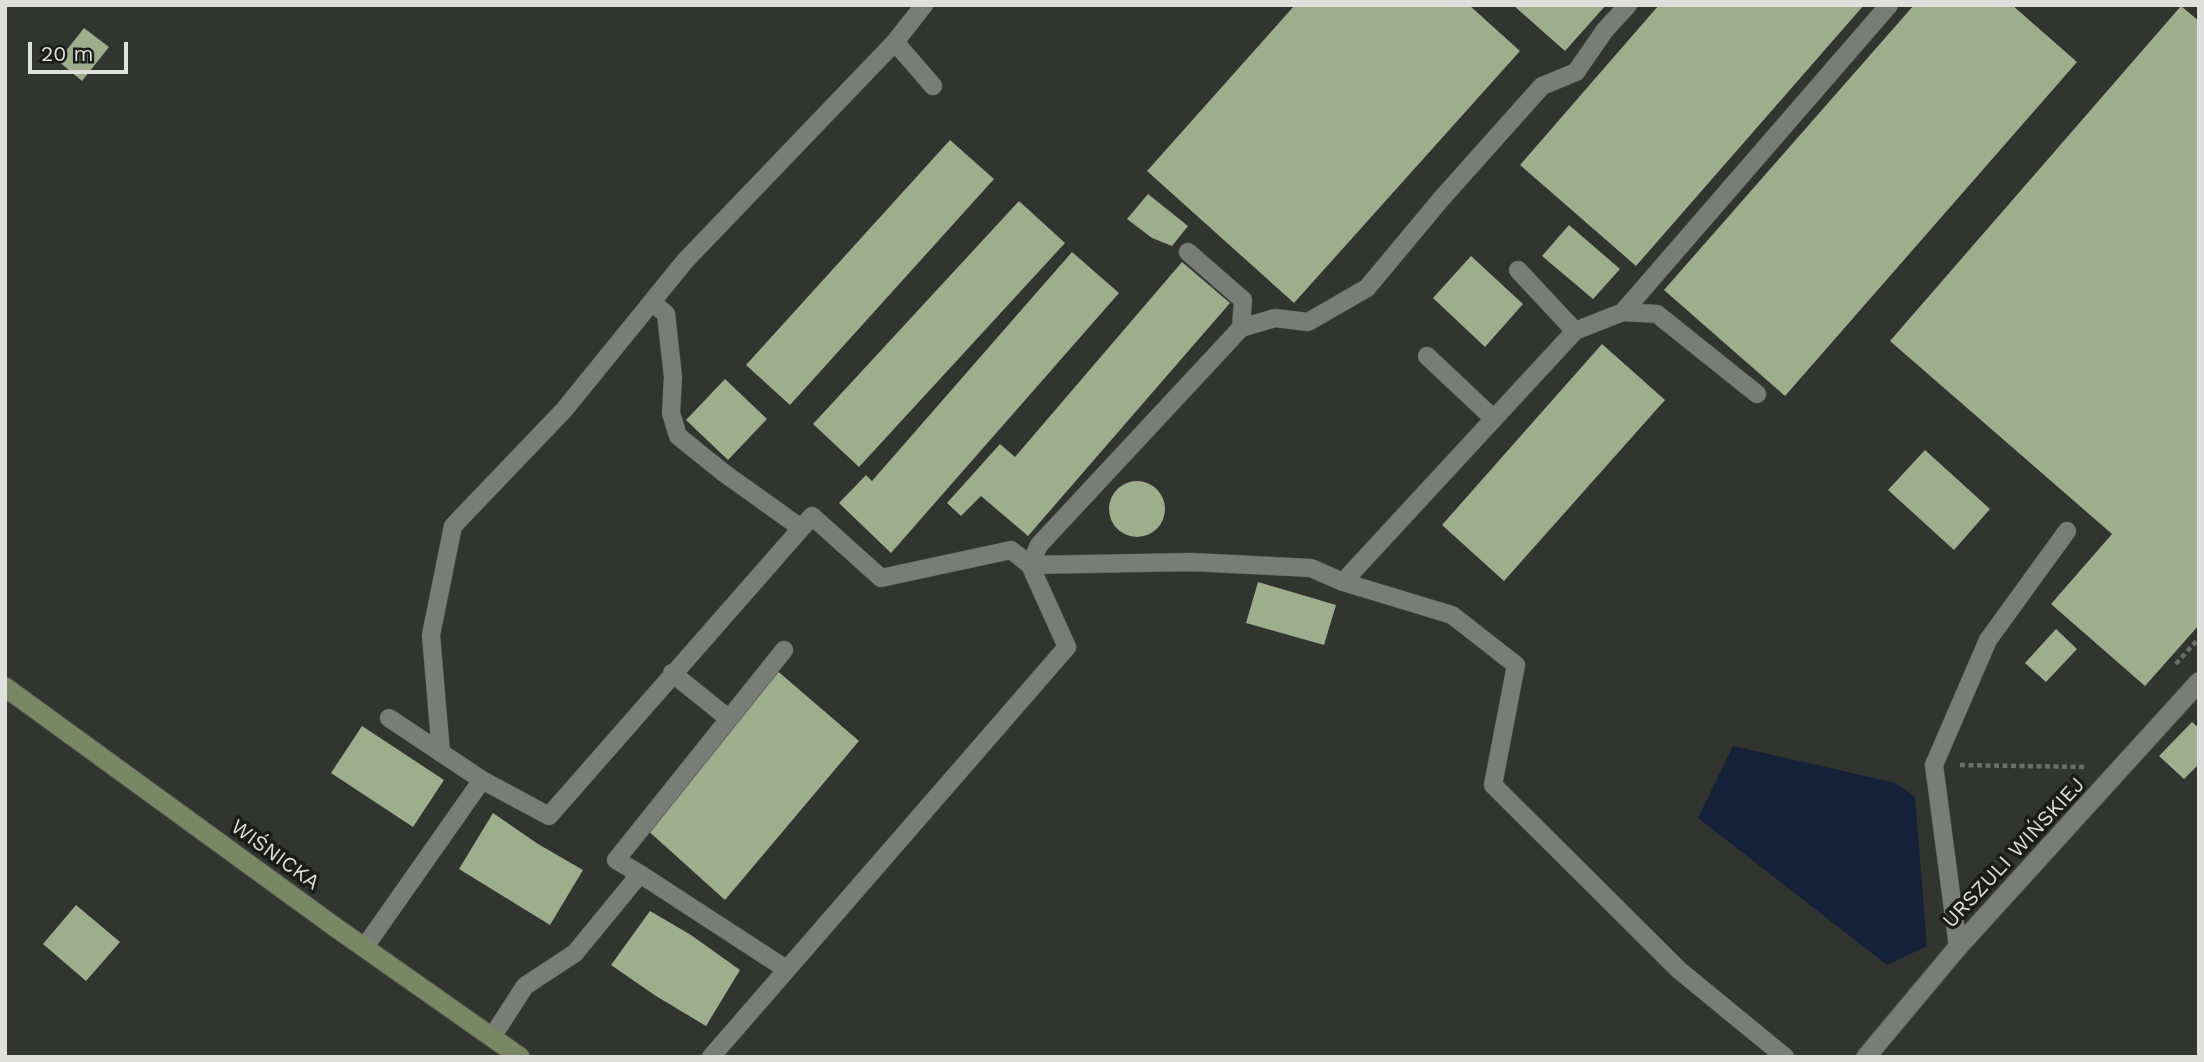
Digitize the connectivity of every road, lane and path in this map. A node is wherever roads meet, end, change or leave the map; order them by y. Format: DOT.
graph roads {
  1 [pos="924,5"];
  2 [pos="1628,5"];
  3 [pos="1889,5"];
  4 [pos="895,43"];
  5 [pos="933,86"];
  6 [pos="1188,252"];
  7 [pos="1518,270"];
  8 [pos="652,302"];
  9 [pos="1623,312"];
  10 [pos="1241,328"];
  11 [pos="1575,331"];
  12 [pos="1427,356"];
  13 [pos="1757,394"];
  14 [pos="1494,419"];
  15 [pos="801,528"];
  16 [pos="2067,531"];
  17 [pos="1030,565"];
  18 [pos="1343,582"];
  19 [pos="2199,638"];
  20 [pos="784,650"];
  21 [pos="2172,668"];
  22 [pos="672,673"];
  23 [pos="2199,682"];
  24 [pos="5,687"];
  25 [pos="389,718"];
  26 [pos="728,718"];
  27 [pos="441,753"];
  28 [pos="2093,757"];
  29 [pos="1934,765"];
  30 [pos="482,780"];
  31 [pos="640,874"];
  32 [pos="1958,947"];
  33 [pos="364,948"];
  34 [pos="786,969"];
  35 [pos="492,1037"];
  36 [pos="520,1057"];
  37 [pos="711,1057"];
  38 [pos="1785,1057"];
  39 [pos="1866,1057"];
  1 -- 4 [label="lane"];
  2 -- 10 [label="lane"];
  3 -- 9 [label="lane"];
  4 -- 5 [label="lane"];
  4 -- 8 [label="lane"];
  6 -- 10 [label="lane"];
  7 -- 11 [label="lane"];
  8 -- 15 [label="lane"];
  8 -- 27 [label="lane"];
  9 -- 11 [label="lane"];
  9 -- 13 [label="lane"];
  10 -- 17 [label="lane"];
  11 -- 14 [label="lane"];
  12 -- 14 [label="lane"];
  14 -- 18 [label="lane"];
  15 -- 17 [label="lane"];
  15 -- 22 [label="lane"];
  16 -- 29 [label="lane"];
  17 -- 18 [label="lane"];
  17 -- 34 [label="lane"];
  18 -- 38 [label="lane"];
  19 -- 21 [label="path"];
  20 -- 26 [label="lane"];
  22 -- 26 [label="lane"];
  22 -- 30 [label="lane"];
  23 -- 32 [label="street, URSZULI WIŃSKIEJ"];
  24 -- 33 [label="main road, WIŚNICKA"];
  25 -- 27 [label="lane"];
  26 -- 31 [label="lane"];
  27 -- 30 [label="lane"];
  28 -- 29 [label="path"];
  29 -- 32 [label="lane"];
  30 -- 33 [label="lane"];
  31 -- 34 [label="lane"];
  31 -- 35 [label="lane"];
  32 -- 39 [label="street, URSZULI WIŃSKIEJ"];
  33 -- 35 [label="main road, WIŚNICKA"];
  34 -- 37 [label="lane"];
  35 -- 36 [label="main road, WIŚNICKA"];
}
